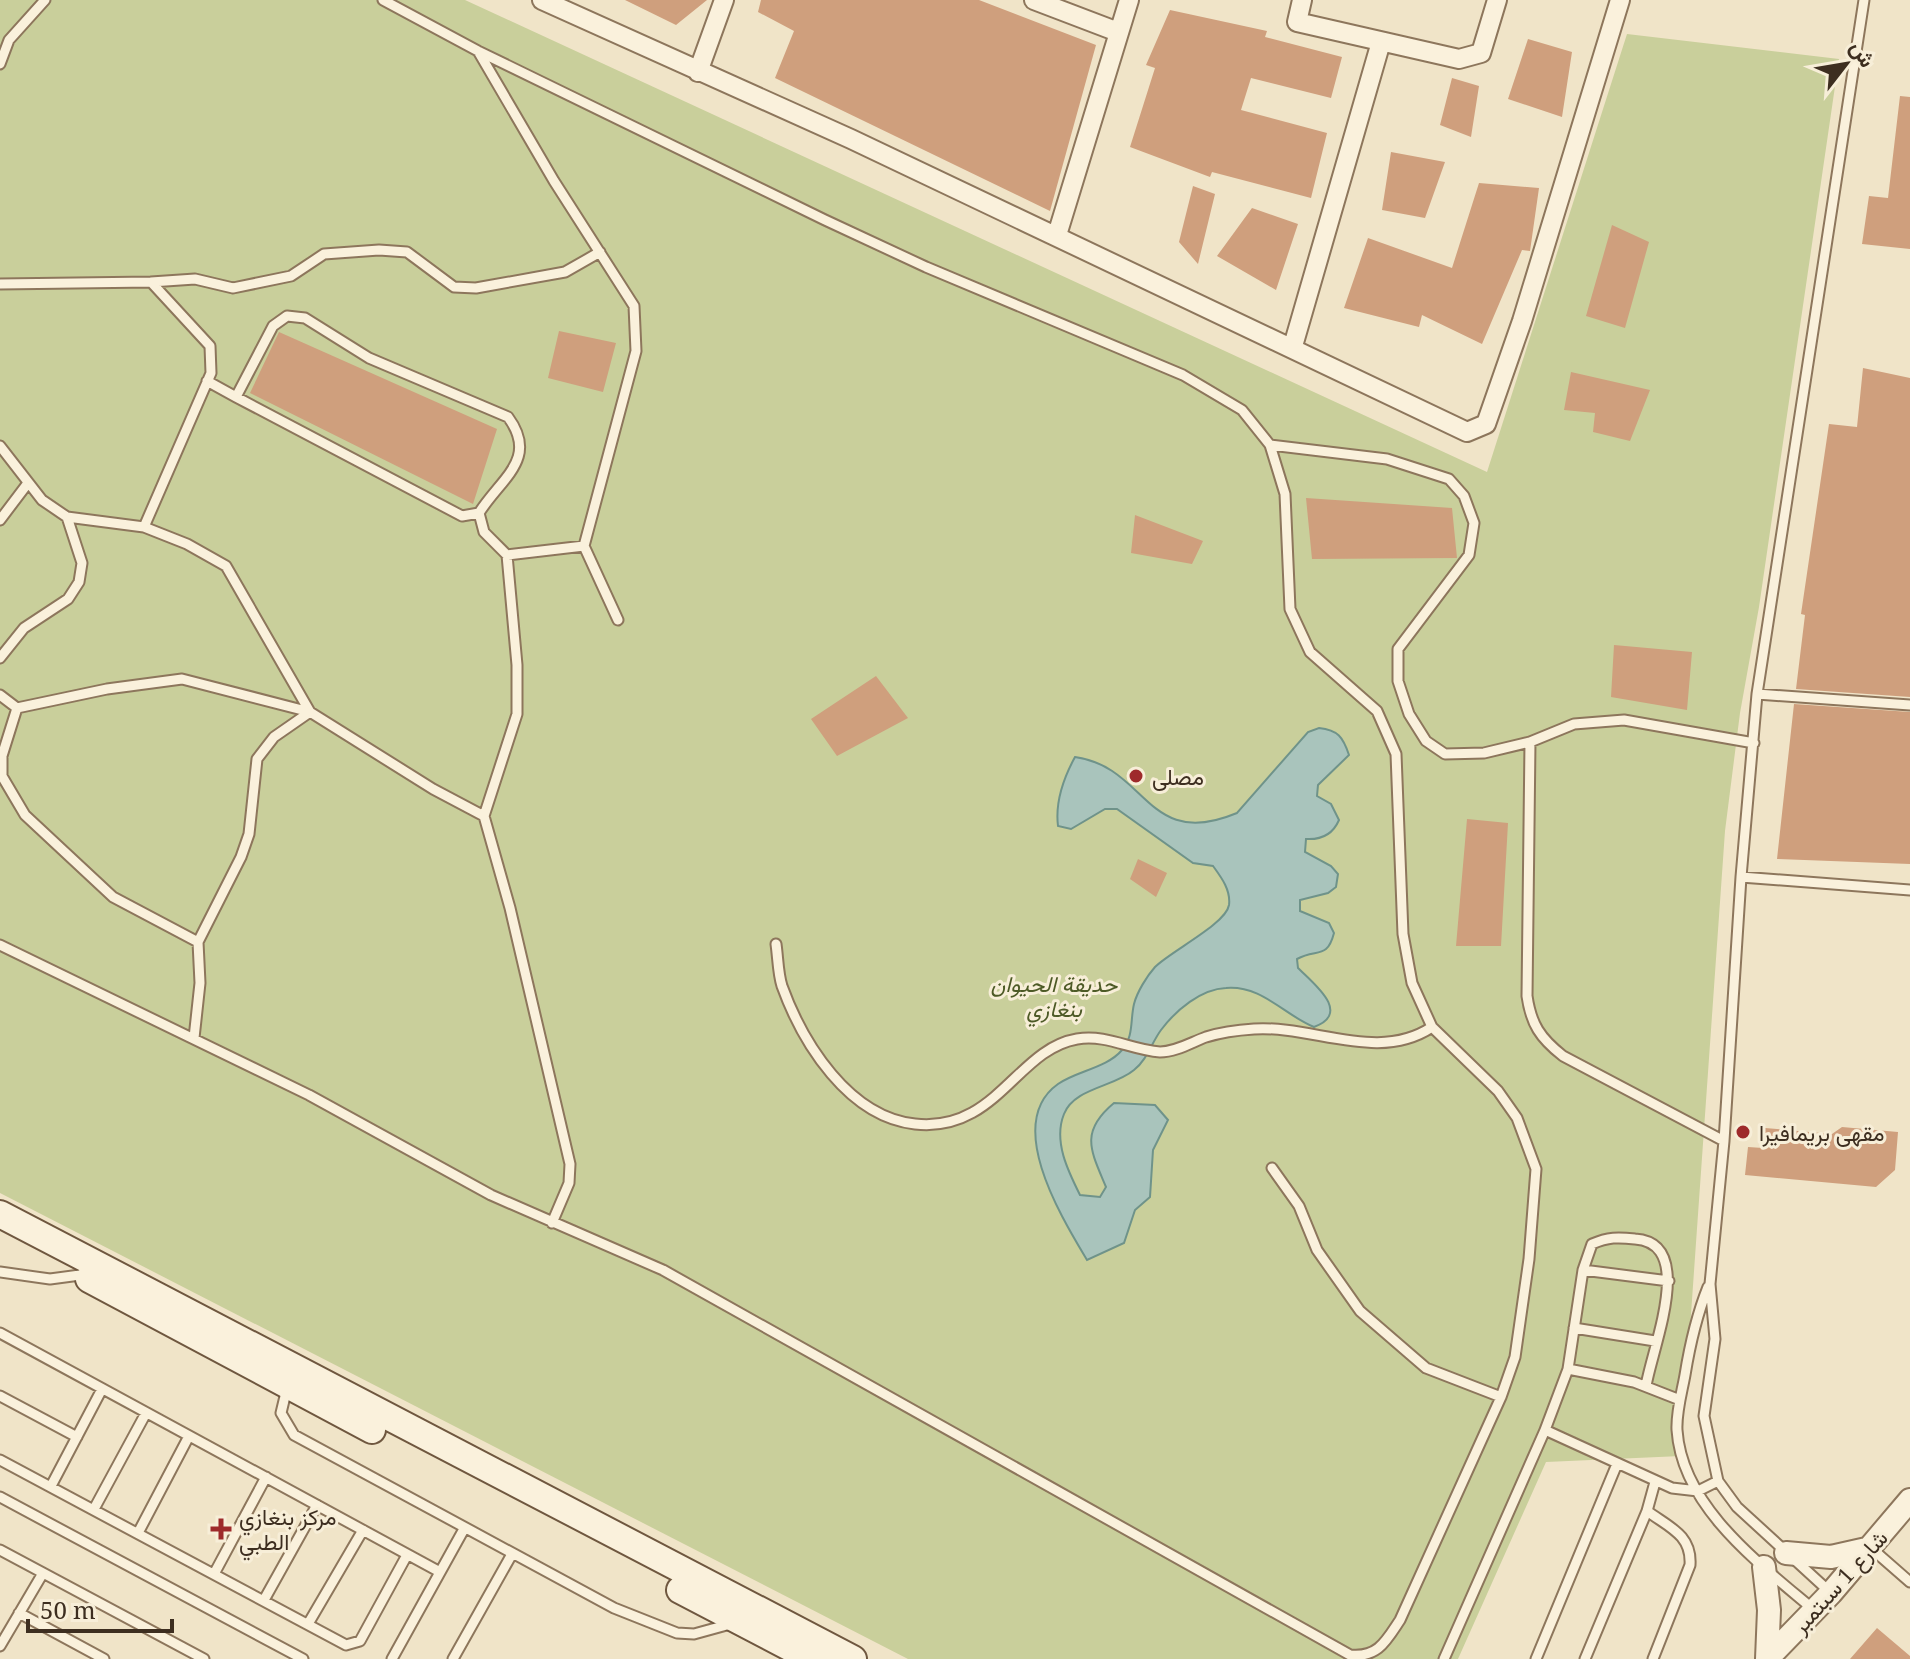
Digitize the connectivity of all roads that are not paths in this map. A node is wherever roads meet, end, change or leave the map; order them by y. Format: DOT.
graph roads {
  1 [pos="45,0"];
  2 [pos="383,0"];
  3 [pos="542,0"];
  4 [pos="724,0"];
  5 [pos="1034,0"];
  6 [pos="1129,0"];
  7 [pos="1302,0"];
  8 [pos="1497,0"];
  9 [pos="1620,0"];
  10 [pos="1864,0"];
  11 [pos="1118,32"];
  12 [pos="1381,42"];
  13 [pos="478,51"];
  14 [pos="0,64"];
  15 [pos="698,72"];
  16 [pos="1057,235"];
  17 [pos="600,252"];
  18 [pos="151,282"];
  19 [pos="0,284"];
  20 [pos="1293,346"];
  21 [pos="207,381"];
  22 [pos="236,397"];
  23 [pos="1270,445"];
  24 [pos="0,446"];
  25 [pos="28,483"];
  26 [pos="479,513"];
  27 [pos="67,517"];
  28 [pos="0,520"];
  29 [pos="144,527"];
  30 [pos="584,546"];
  31 [pos="507,555"];
  32 [pos="618,620"];
  33 [pos="0,658"];
  34 [pos="1757,694"];
  35 [pos="0,695"];
  36 [pos="1910,705"];
  37 [pos="17,708"];
  38 [pos="310,712"];
  39 [pos="1530,742"];
  40 [pos="1754,743"];
  41 [pos="484,816"];
  42 [pos="1741,877"];
  43 [pos="1910,890"];
  44 [pos="198,942"];
  45 [pos="776,944"];
  46 [pos="0,945"];
  47 [pos="1432,1027"];
  48 [pos="194,1038"];
  49 [pos="1724,1141"];
  50 [pos="1272,1168"];
  51 [pos="0,1214"];
  52 [pos="552,1223"];
  53 [pos="0,1234"];
  54 [pos="1583,1270"];
  55 [pos="0,1272"];
  56 [pos="80,1275"];
  57 [pos="1669,1281"];
  58 [pos="1710,1284"];
  59 [pos="1574,1328"];
  60 [pos="0,1333"];
  61 [pos="1655,1341"];
  62 [pos="1568,1369"];
  63 [pos="290,1377"];
  64 [pos="1646,1386"];
  65 [pos="102,1389"];
  66 [pos="0,1396"];
  67 [pos="1501,1397"];
  68 [pos="1680,1400"];
  69 [pos="146,1413"];
  70 [pos="1545,1430"];
  71 [pos="189,1436"];
  72 [pos="77,1437"];
  73 [pos="0,1460"];
  74 [pos="1617,1464"];
  75 [pos="266,1477"];
  76 [pos="1718,1481"];
  77 [pos="1655,1482"];
  78 [pos="51,1486"];
  79 [pos="1698,1491"];
  80 [pos="0,1497"];
  81 [pos="1910,1500"];
  82 [pos="317,1505"];
  83 [pos="94,1509"];
  84 [pos="1647,1511"];
  85 [pos="464,1529"];
  86 [pos="363,1530"];
  87 [pos="138,1533"];
  88 [pos="1871,1548"];
  89 [pos="0,1550"];
  90 [pos="1786,1553"];
  91 [pos="512,1554"];
  92 [pos="407,1555"];
  93 [pos="1764,1567"];
  94 [pos="440,1572"];
  95 [pos="43,1573"];
  96 [pos="214,1574"];
  97 [pos="1910,1582"];
  98 [pos="1831,1593"];
  99 [pos="264,1600"];
  100 [pos="1814,1610"];
  101 [pos="19,1613"];
  102 [pos="741,1621"];
  103 [pos="308,1624"];
  104 [pos="0,1646"];
  105 [pos="104,1659"];
  106 [pos="204,1659"];
  107 [pos="303,1659"];
  108 [pos="392,1659"];
  109 [pos="453,1659"];
  110 [pos="812,1659"];
  111 [pos="853,1659"];
  112 [pos="1444,1659"];
  113 [pos="1536,1659"];
  114 [pos="1585,1659"];
  115 [pos="1653,1659"];
  116 [pos="1767,1659"];
  1 -- 14 [label="lane"];
  2 -- 13 [label="lane"];
  3 -- 15 [label="street"];
  4 -- 15 [label="street"];
  5 -- 11 [label="street"];
  6 -- 11 [label="street"];
  7 -- 12 [label="street"];
  8 -- 12 [label="street"];
  9 -- 20 [label="street"];
  10 -- 34 [label="lane"];
  11 -- 16 [label="street"];
  12 -- 20 [label="street"];
  13 -- 17 [label="lane"];
  13 -- 23 [label="lane"];
  15 -- 16 [label="street"];
  16 -- 20 [label="street"];
  17 -- 18 [label="lane"];
  17 -- 30 [label="lane"];
  18 -- 19 [label="lane"];
  18 -- 21 [label="lane"];
  21 -- 22 [label="lane"];
  21 -- 29 [label="lane"];
  22 -- 26 [label="lane"];
  22 -- 26 [label="lane"];
  23 -- 39 [label="lane"];
  23 -- 47 [label="lane"];
  24 -- 25 [label="lane"];
  25 -- 27 [label="lane"];
  25 -- 28 [label="lane"];
  26 -- 31 [label="lane"];
  27 -- 29 [label="lane"];
  27 -- 33 [label="lane"];
  29 -- 38 [label="lane"];
  30 -- 31 [label="lane"];
  30 -- 32 [label="lane"];
  31 -- 41 [label="lane"];
  34 -- 36 [label="lane"];
  34 -- 40 [label="lane"];
  35 -- 37 [label="lane"];
  37 -- 38 [label="lane"];
  37 -- 44 [label="lane"];
  38 -- 41 [label="lane"];
  38 -- 44 [label="lane"];
  39 -- 40 [label="lane"];
  39 -- 49 [label="lane"];
  40 -- 42 [label="lane"];
  41 -- 52 [label="lane"];
  42 -- 43 [label="lane"];
  42 -- 49 [label="lane"];
  44 -- 48 [label="lane"];
  45 -- 47 [label="lane"];
  46 -- 48 [label="lane"];
  47 -- 67 [label="lane"];
  48 -- 52 [label="lane"];
  49 -- 58 [label="lane"];
  50 -- 67 [label="lane"];
  51 -- 63 [label="main road"];
  52 -- 67 [label="lane"];
  53 -- 56 [label="main road"];
  54 -- 57 [label="lane"];
  54 -- 57 [label="lane"];
  54 -- 59 [label="lane"];
  55 -- 56 [label="lane"];
  56 -- 63 [label="main road"];
  57 -- 61 [label="lane"];
  58 -- 68 [label="lane"];
  58 -- 76 [label="lane"];
  59 -- 61 [label="lane"];
  59 -- 62 [label="lane"];
  60 -- 65 [label="lane"];
  61 -- 64 [label="lane"];
  62 -- 64 [label="lane"];
  62 -- 70 [label="lane"];
  63 -- 85 [label="lane"];
  63 -- 102 [label="main road"];
  63 -- 111 [label="main road"];
  64 -- 68 [label="lane"];
  65 -- 69 [label="lane"];
  65 -- 72 [label="lane"];
  66 -- 72 [label="lane"];
  68 -- 79 [label="lane"];
  69 -- 71 [label="lane"];
  69 -- 83 [label="lane"];
  70 -- 74 [label="lane"];
  70 -- 112 [label="lane"];
  71 -- 75 [label="lane"];
  71 -- 87 [label="lane"];
  72 -- 78 [label="lane"];
  73 -- 78 [label="lane"];
  74 -- 77 [label="lane"];
  74 -- 113 [label="lane"];
  75 -- 82 [label="lane"];
  75 -- 96 [label="lane"];
  76 -- 79 [label="lane"];
  76 -- 90 [label="lane"];
  77 -- 79 [label="lane"];
  77 -- 84 [label="lane"];
  78 -- 83 [label="lane"];
  79 -- 93 [label="lane"];
  80 -- 107 [label="lane"];
  81 -- 88 [label="street, شارع 1 سبتمبر"];
  82 -- 86 [label="lane"];
  82 -- 99 [label="lane"];
  83 -- 87 [label="lane"];
  84 -- 114 [label="lane"];
  84 -- 115 [label="lane"];
  85 -- 91 [label="lane"];
  85 -- 94 [label="lane"];
  86 -- 92 [label="lane"];
  86 -- 103 [label="lane"];
  87 -- 96 [label="lane"];
  88 -- 90 [label="street"];
  88 -- 97 [label="lane"];
  88 -- 98 [label="street, شارع 1 سبتمبر"];
  89 -- 95 [label="lane"];
  90 -- 98 [label="lane"];
  91 -- 102 [label="lane"];
  91 -- 109 [label="lane"];
  92 -- 94 [label="lane"];
  92 -- 103 [label="lane"];
  93 -- 100 [label="lane"];
  93 -- 116 [label="street"];
  94 -- 108 [label="lane"];
  95 -- 101 [label="lane"];
  95 -- 106 [label="lane"];
  96 -- 99 [label="lane"];
  98 -- 100 [label="street, شارع 1 سبتمبر"];
  99 -- 103 [label="lane"];
  100 -- 116 [label="street, شارع 1 سبتمبر"];
  101 -- 104 [label="lane"];
  101 -- 105 [label="lane"];
  102 -- 110 [label="main road"];
}
